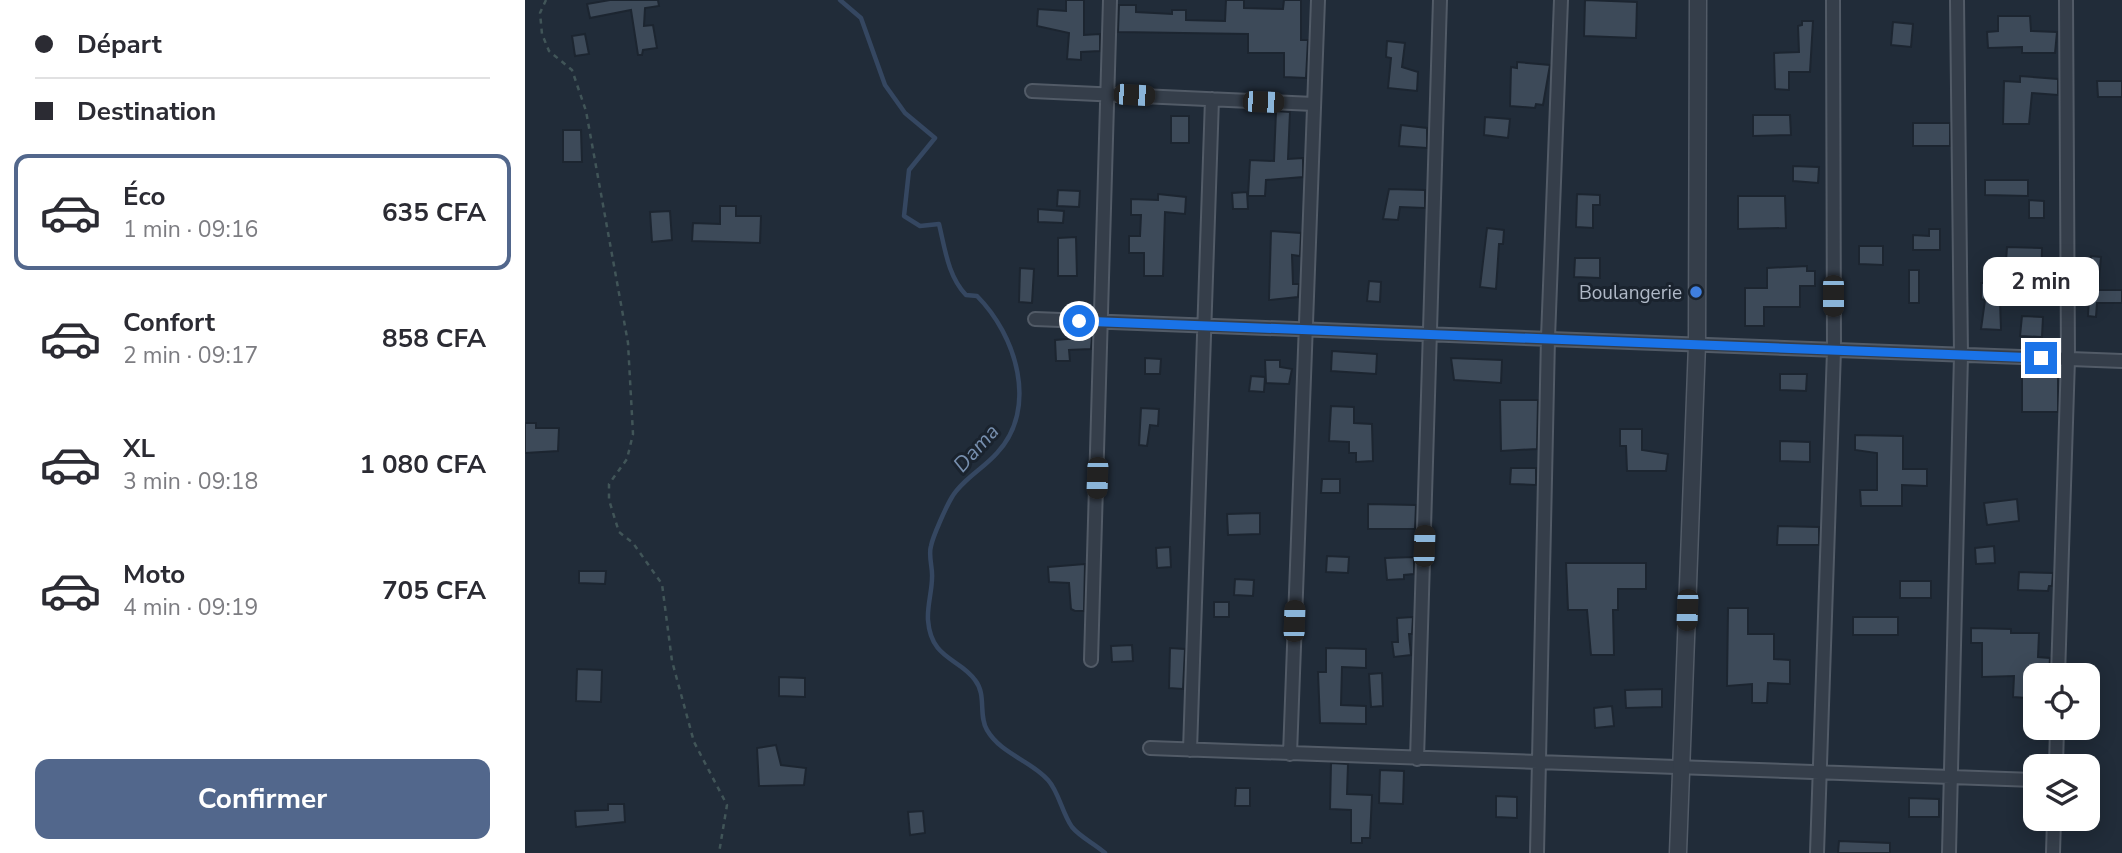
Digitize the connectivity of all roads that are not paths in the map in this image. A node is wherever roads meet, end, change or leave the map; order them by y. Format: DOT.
graph roads {
  1 [pos="1110,0"];
  2 [pos="1318,0"];
  3 [pos="1440,0"];
  4 [pos="1561,0"];
  5 [pos="1697,0"];
  6 [pos="1833,0"];
  7 [pos="1957,0"];
  8 [pos="2066,0"];
  9 [pos="1032,91"];
  10 [pos="1108,94"];
  11 [pos="1212,99"];
  12 [pos="1314,104"];
  13 [pos="1035,319"];
  14 [pos="1101,322"];
  15 [pos="1202,326"];
  16 [pos="1305,329"];
  17 [pos="1430,334"];
  18 [pos="1548,338"];
  19 [pos="1697,344"];
  20 [pos="1834,350"];
  21 [pos="1961,355"];
  22 [pos="2068,359"];
  23 [pos="2122,361"];
  24 [pos="1091,660"];
  25 [pos="2058,663"];
  26 [pos="1150,748"];
  27 [pos="1190,750"];
  28 [pos="1290,754"];
  29 [pos="1417,759"];
  30 [pos="1540,764"];
  31 [pos="1681,769"];
  32 [pos="1819,774"];
  33 [pos="1951,779"];
  34 [pos="2023,780"];
  35 [pos="2054,831"];
  36 [pos="1537,853"];
  37 [pos="1678,853"];
  38 [pos="1817,853"];
  39 [pos="1949,853"];
  40 [pos="2053,853"];
  1 -- 10 [label="street"];
  2 -- 12 [label="street"];
  3 -- 17 [label="street"];
  4 -- 18 [label="street"];
  5 -- 19 [label="street"];
  6 -- 20 [label="street"];
  7 -- 21 [label="street"];
  8 -- 22 [label="street"];
  9 -- 10 [label="street"];
  10 -- 11 [label="street"];
  10 -- 14 [label="street"];
  11 -- 12 [label="street"];
  11 -- 15 [label="street"];
  12 -- 16 [label="street"];
  13 -- 14 [label="street"];
  14 -- 15 [label="street"];
  14 -- 24 [label="street"];
  15 -- 16 [label="street"];
  15 -- 27 [label="street"];
  16 -- 17 [label="street"];
  16 -- 28 [label="street"];
  17 -- 18 [label="street"];
  17 -- 29 [label="street"];
  18 -- 19 [label="street"];
  18 -- 30 [label="street"];
  19 -- 20 [label="street"];
  19 -- 31 [label="street"];
  20 -- 21 [label="street"];
  20 -- 32 [label="street"];
  21 -- 22 [label="street"];
  21 -- 33 [label="street"];
  22 -- 23 [label="street"];
  22 -- 25 [label="street"];
  26 -- 27 [label="street"];
  27 -- 28 [label="street"];
  28 -- 29 [label="street"];
  29 -- 30 [label="street"];
  30 -- 31 [label="street"];
  30 -- 36 [label="street"];
  31 -- 32 [label="street"];
  31 -- 37 [label="street"];
  32 -- 33 [label="street"];
  32 -- 38 [label="street"];
  33 -- 34 [label="street"];
  33 -- 39 [label="street"];
  35 -- 40 [label="street"];
}
